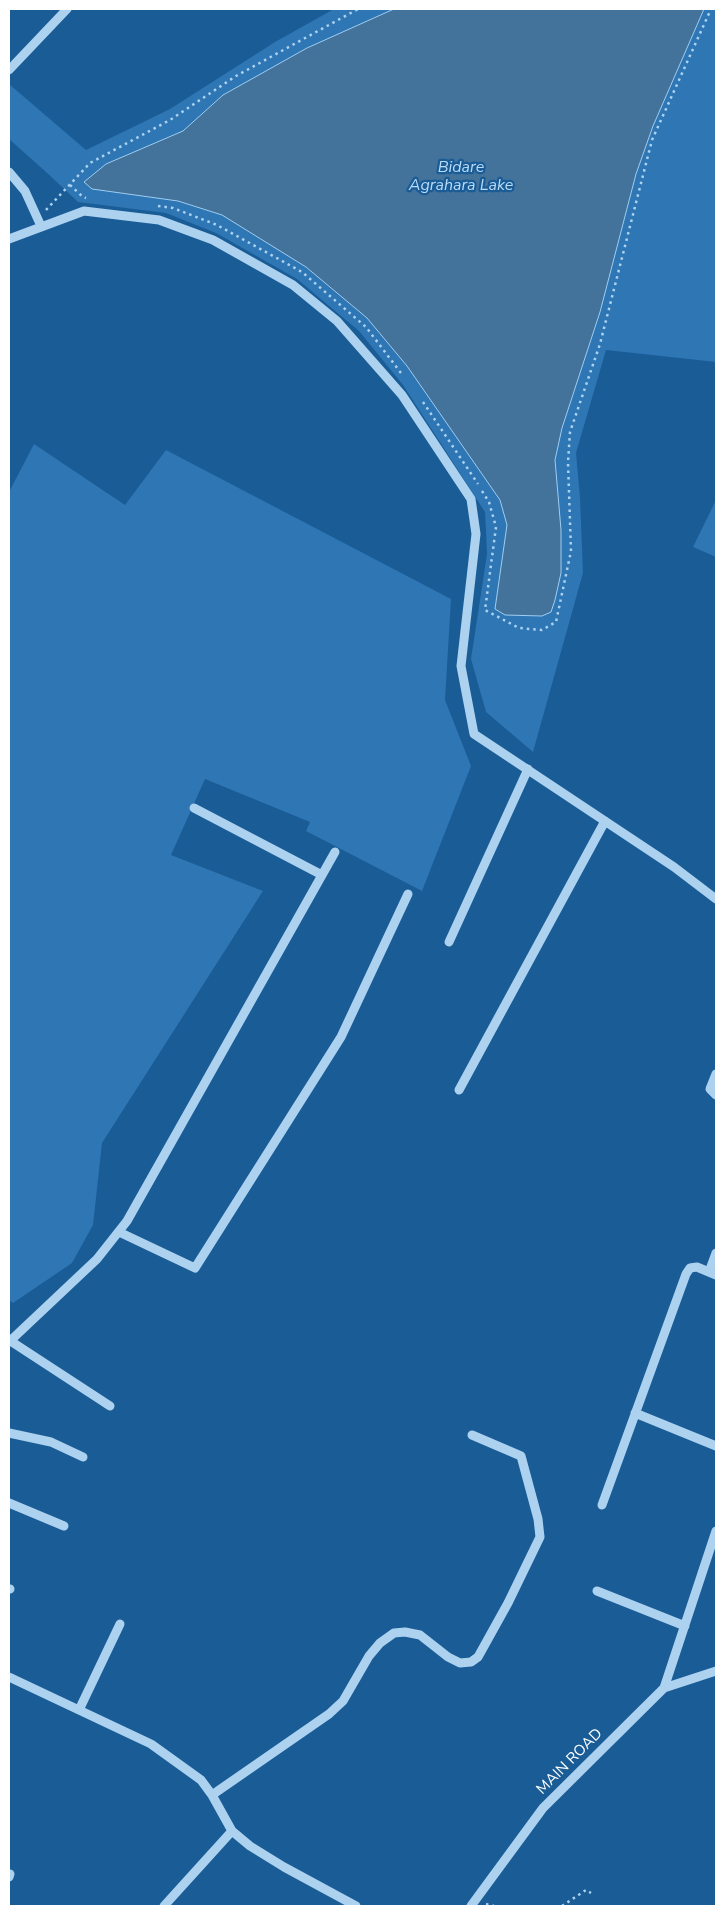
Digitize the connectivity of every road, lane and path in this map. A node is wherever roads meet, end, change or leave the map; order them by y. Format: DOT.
graph roads {
  1 [pos="68,9"];
  2 [pos="358,9"];
  3 [pos="711,9"];
  4 [pos="9,70"];
  5 [pos="9,172"];
  6 [pos="70,185"];
  7 [pos="92,198"];
  8 [pos="155,206"];
  9 [pos="40,222"];
  10 [pos="9,239"];
  11 [pos="405,379"];
  12 [pos="422,401"];
  13 [pos="528,769"];
  14 [pos="194,808"];
  15 [pos="605,821"];
  16 [pos="335,852"];
  17 [pos="322,875"];
  18 [pos="408,894"];
  19 [pos="716,899"];
  20 [pos="449,942"];
  21 [pos="716,1074"];
  22 [pos="459,1090"];
  23 [pos="716,1095"];
  24 [pos="119,1232"];
  25 [pos="716,1253"];
  26 [pos="712,1274"];
  27 [pos="9,1342"];
  28 [pos="110,1406"];
  29 [pos="635,1413"];
  30 [pos="9,1433"];
  31 [pos="472,1434"];
  32 [pos="716,1446"];
  33 [pos="83,1457"];
  34 [pos="9,1503"];
  35 [pos="602,1505"];
  36 [pos="64,1526"];
  37 [pos="716,1531"];
  38 [pos="597,1591"];
  39 [pos="120,1624"];
  40 [pos="685,1626"];
  41 [pos="716,1671"];
  42 [pos="9,1677"];
  43 [pos="664,1688"];
  44 [pos="79,1710"];
  45 [pos="212,1795"];
  46 [pos="232,1831"];
  47 [pos="591,1893"];
  48 [pos="164,1906"];
  49 [pos="356,1906"];
  50 [pos="471,1906"];
  51 [pos="562,1906"];
  1 -- 4 [label="street"];
  2 -- 6 [label="path"];
  3 -- 12 [label="path"];
  5 -- 9 [label="street"];
  6 -- 7 [label="path"];
  6 -- 9 [label="path"];
  8 -- 11 [label="path"];
  9 -- 10 [label="street"];
  9 -- 13 [label="street"];
  13 -- 15 [label="street"];
  13 -- 20 [label="street"];
  14 -- 17 [label="street"];
  15 -- 19 [label="street"];
  15 -- 22 [label="street"];
  16 -- 17 [label="street"];
  17 -- 24 [label="street"];
  18 -- 24 [label="street"];
  21 -- 23 [label="street"];
  24 -- 27 [label="street"];
  25 -- 26 [label="street"];
  26 -- 29 [label="street"];
  27 -- 28 [label="street"];
  29 -- 32 [label="street"];
  29 -- 35 [label="street"];
  30 -- 33 [label="street"];
  31 -- 45 [label="street"];
  34 -- 36 [label="street"];
  37 -- 40 [label="street"];
  38 -- 40 [label="street"];
  39 -- 44 [label="street"];
  40 -- 43 [label="street"];
  41 -- 43 [label="street, MAIN ROAD"];
  42 -- 44 [label="street"];
  43 -- 50 [label="street, MAIN ROAD"];
  44 -- 45 [label="street"];
  45 -- 46 [label="street"];
  46 -- 48 [label="street"];
  46 -- 49 [label="street"];
  47 -- 51 [label="path"];
}
